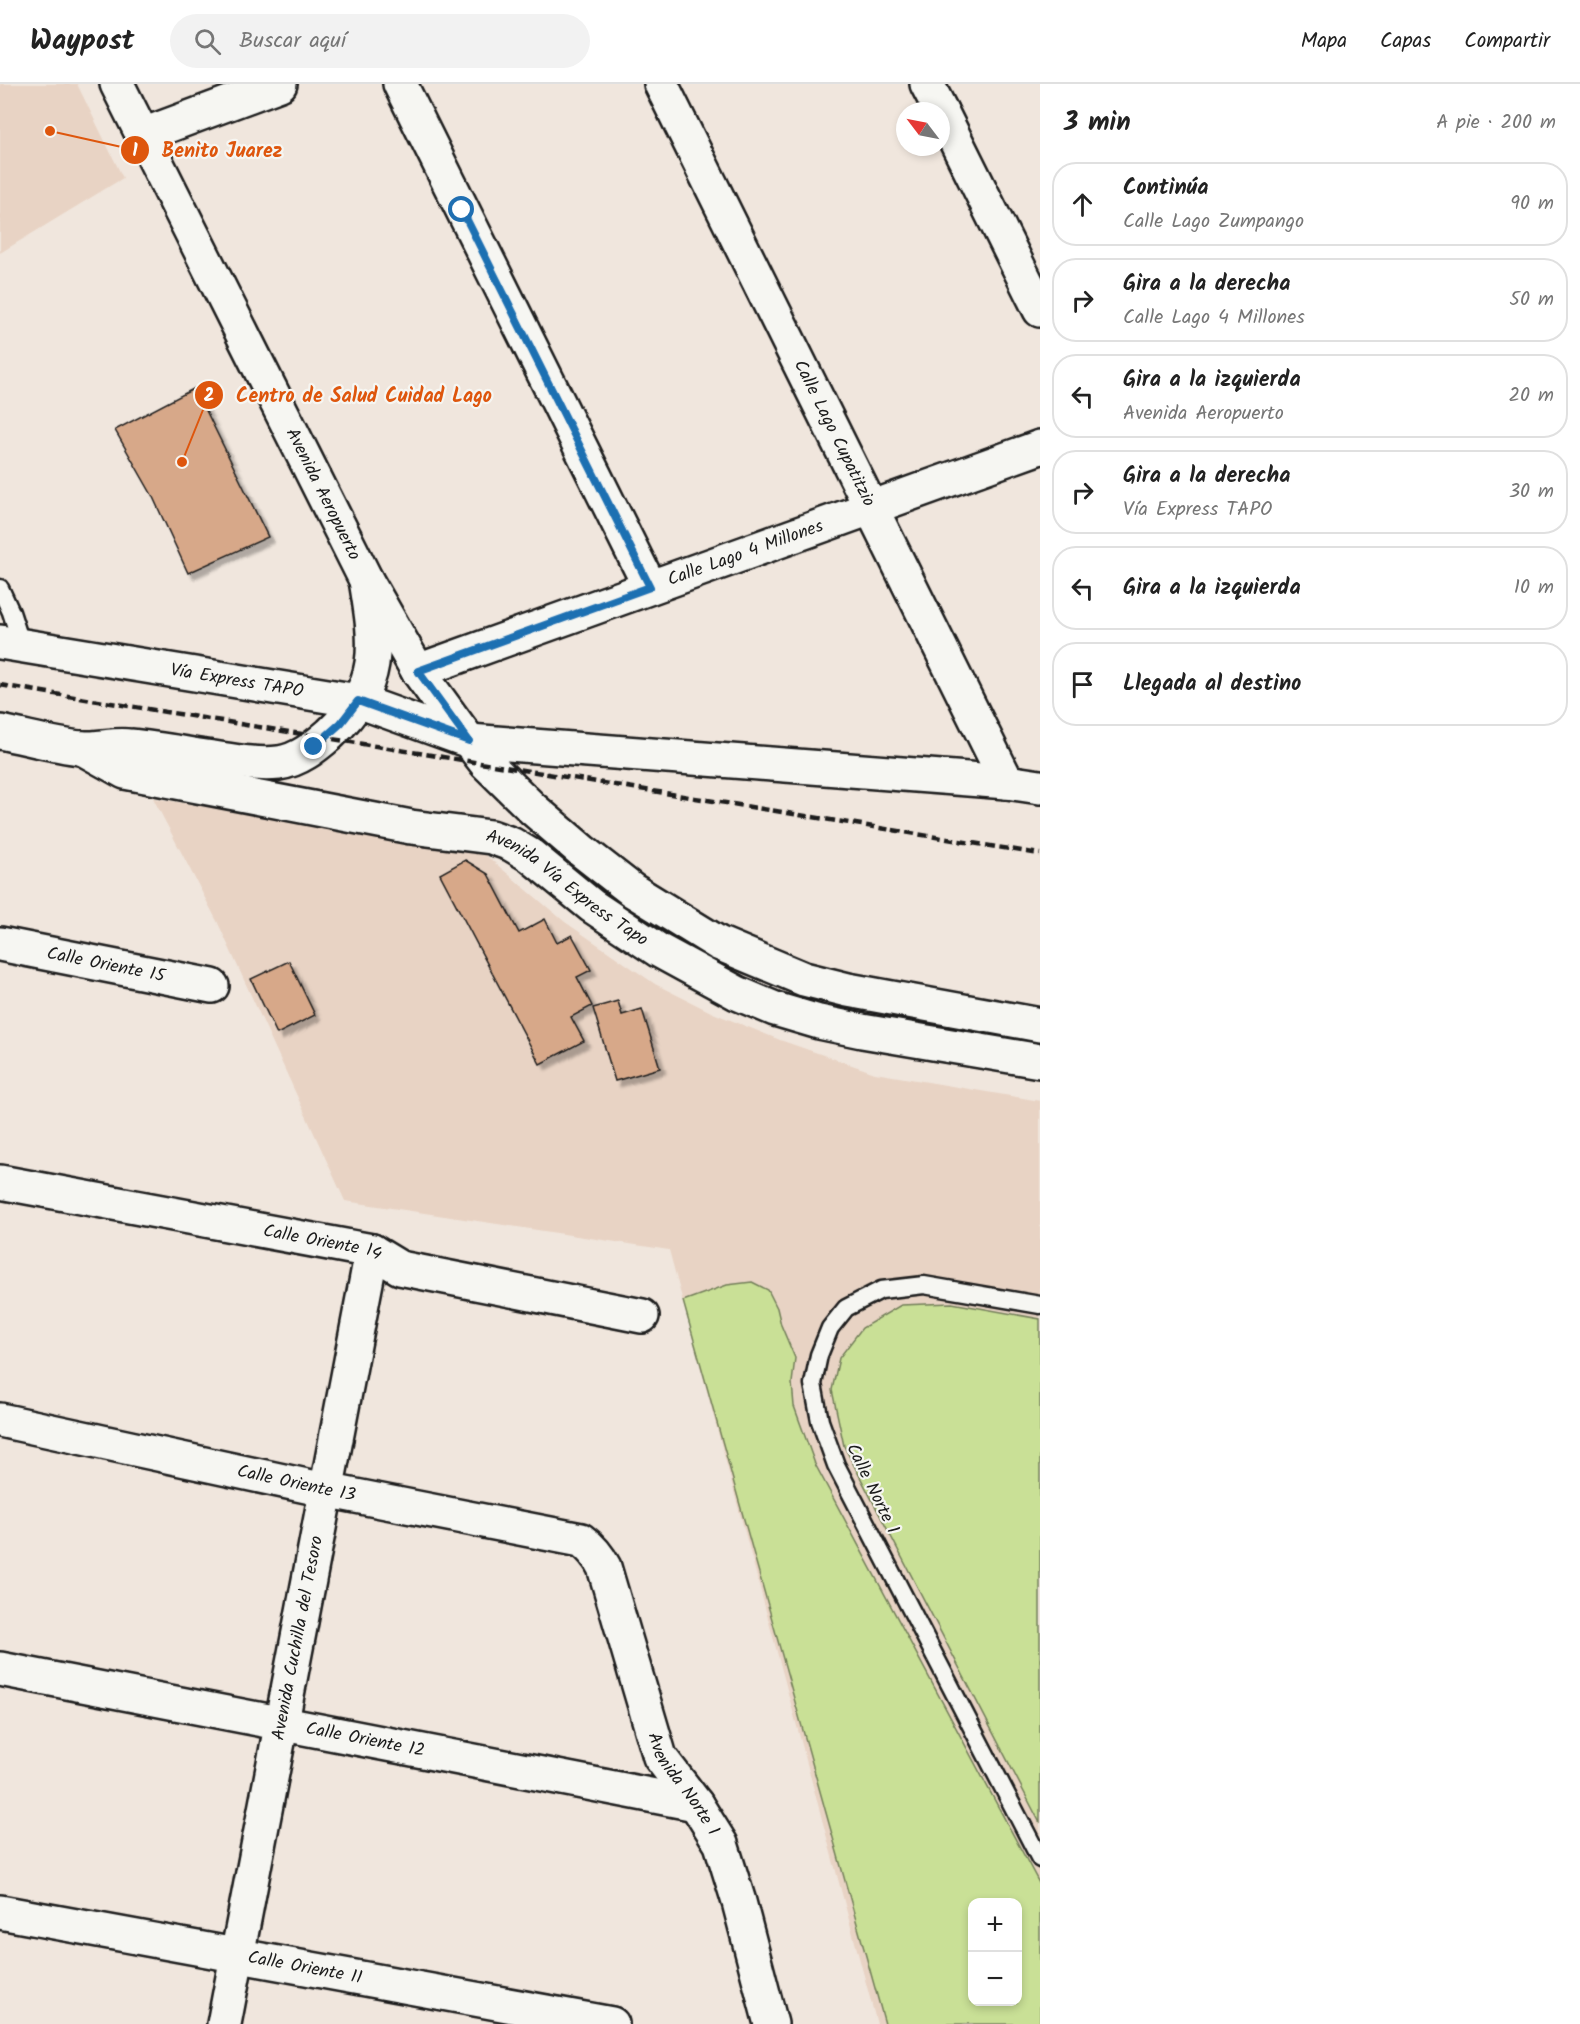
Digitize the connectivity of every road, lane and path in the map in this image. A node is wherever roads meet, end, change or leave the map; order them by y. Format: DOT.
graph roads {
  1 [pos="117,84"];
  2 [pos="280,84"];
  3 [pos="400,84"];
  4 [pos="661,84"];
  5 [pos="927,84"];
  6 [pos="936,102"];
  7 [pos="950,129"];
  8 [pos="143,135"];
  9 [pos="1040,310"];
  10 [pos="1040,447"];
  11 [pos="870,508"];
  12 [pos="366,580"];
  13 [pos="650,587"];
  14 [pos="0,588"];
  15 [pos="6,611"];
  16 [pos="11,644"];
  17 [pos="418,671"];
  18 [pos="358,701"];
  19 [pos="0,732"];
  20 [pos="82,748"];
  21 [pos="478,752"];
  22 [pos="1007,782"];
  23 [pos="1040,787"];
  24 [pos="0,944"];
  25 [pos="212,986"];
  26 [pos="1040,1025"];
  27 [pos="1040,1061"];
  28 [pos="0,1182"];
  29 [pos="372,1251"];
  30 [pos="1040,1305"];
  31 [pos="642,1316"];
  32 [pos="0,1420"];
  33 [pos="325,1490"];
  34 [pos="591,1547"];
  35 [pos="0,1669"];
  36 [pos="280,1724"];
  37 [pos="696,1804"];
  38 [pos="1040,1859"];
  39 [pos="0,1912"];
  40 [pos="238,1956"];
  41 [pos="224,2024"];
  42 [pos="612,2024"];
  43 [pos="771,2024"];
  1 -- 8 [label="street, Avenida Aeropuerto"];
  2 -- 8 [label="street"];
  3 -- 13 [label="street"];
  4 -- 11 [label="street, Calle Lago Cupatitzio"];
  5 -- 6 [label="street"];
  7 -- 9 [label="street"];
  8 -- 12 [label="street, Avenida Aeropuerto"];
  10 -- 11 [label="street, Calle Lago 4 Millones"];
  11 -- 13 [label="street, Calle Lago 4 Millones"];
  11 -- 22 [label="street, Calle Lago Cupatitzio"];
  12 -- 17 [label="street, Avenida Aeropuerto"];
  12 -- 18 [label="street"];
  13 -- 17 [label="street, Calle Lago 4 Millones"];
  14 -- 15 [label="lane"];
  15 -- 16 [label="lane"];
  16 -- 18 [label="street, Vía Express TAPO"];
  17 -- 21 [label="street, Avenida Aeropuerto"];
  18 -- 20 [label="street"];
  18 -- 21 [label="street, Vía Express TAPO"];
  19 -- 20 [label="street"];
  20 -- 27 [label="street, Avenida Vía Express Tapo"];
  21 -- 22 [label="street"];
  21 -- 26 [label="street, Avenida Vía Express Tapo"];
  22 -- 23 [label="street"];
  24 -- 25 [label="street, Calle Oriente 15"];
  28 -- 29 [label="street, Calle Oriente 14"];
  29 -- 31 [label="street, Calle Oriente 14"];
  29 -- 33 [label="street, Avenida Cuchilla del Tesoro"];
  30 -- 38 [label="lane, Calle Norte 1"];
  32 -- 33 [label="street, Calle Oriente 13"];
  33 -- 34 [label="street, Calle Oriente 13"];
  33 -- 36 [label="street, Avenida Cuchilla del Tesoro"];
  34 -- 37 [label="street, Avenida Norte 1"];
  35 -- 36 [label="street, Calle Oriente 12"];
  36 -- 37 [label="street, Calle Oriente 12"];
  36 -- 40 [label="street, Avenida Cuchilla del Tesoro"];
  37 -- 43 [label="street, Avenida Norte 1"];
  39 -- 40 [label="street, Calle Oriente 11"];
  40 -- 41 [label="street, Avenida Cuchilla del Tesoro"];
  40 -- 42 [label="street, Calle Oriente 11"];
}
